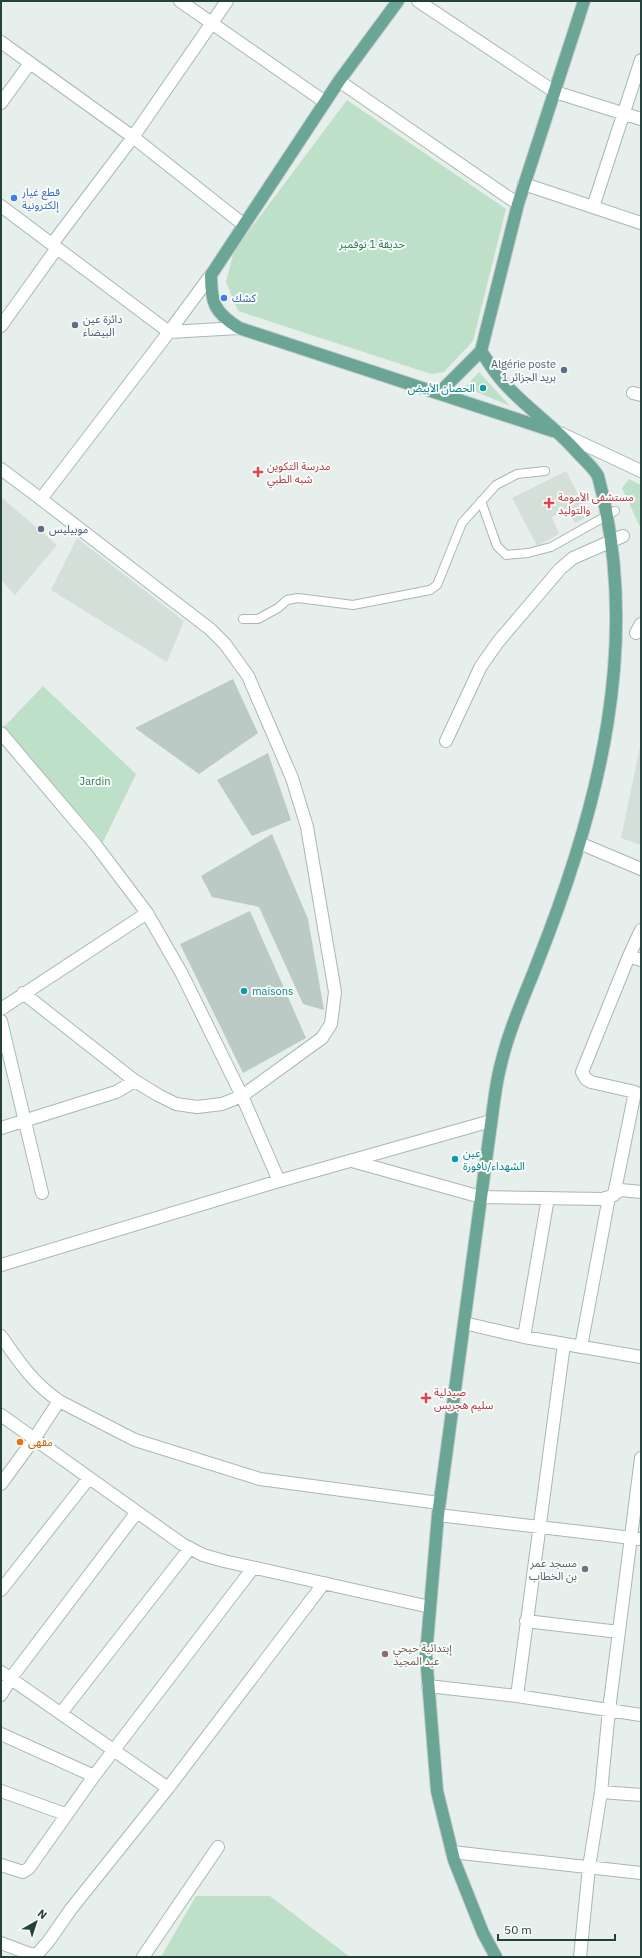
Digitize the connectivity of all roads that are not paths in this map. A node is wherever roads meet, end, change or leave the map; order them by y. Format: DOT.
graph roads {
  1 [pos="180,1"];
  2 [pos="227,1"];
  3 [pos="398,1"];
  4 [pos="418,1"];
  5 [pos="584,1"];
  6 [pos="211,23"];
  7 [pos="1,42"];
  8 [pos="641,60"];
  9 [pos="30,63"];
  10 [pos="339,81"];
  11 [pos="555,92"];
  12 [pos="325,102"];
  13 [pos="1,103"];
  14 [pos="623,114"];
  15 [pos="641,119"];
  16 [pos="133,137"];
  17 [pos="524,184"];
  18 [pos="518,204"];
  19 [pos="1,206"];
  20 [pos="593,207"];
  21 [pos="641,223"];
  22 [pos="244,225"];
  23 [pos="55,246"];
  24 [pos="211,275"];
  25 [pos="1,326"];
  26 [pos="239,328"];
  27 [pos="168,332"];
  28 [pos="481,351"];
  29 [pos="439,393"];
  30 [pos="560,433"];
  31 [pos="1,469"];
  32 [pos="545,471"];
  33 [pos="641,471"];
  34 [pos="41,499"];
  35 [pos="481,501"];
  36 [pos="616,511"];
  37 [pos="623,536"];
  38 [pos="627,550"];
  39 [pos="243,619"];
  40 [pos="1,734"];
  41 [pos="446,741"];
  42 [pos="609,779"];
  43 [pos="584,845"];
  44 [pos="641,869"];
  45 [pos="147,913"];
  46 [pos="641,930"];
  47 [pos="629,956"];
  48 [pos="641,960"];
  49 [pos="23,993"];
  50 [pos="1,1009"];
  51 [pos="1,1021"];
  52 [pos="134,1081"];
  53 [pos="638,1093"];
  54 [pos="242,1096"];
  55 [pos="491,1121"];
  56 [pos="24,1122"];
  57 [pos="1,1128"];
  58 [pos="350,1161"];
  59 [pos="279,1181"];
  60 [pos="641,1192"];
  61 [pos="42,1193"];
  62 [pos="612,1196"];
  63 [pos="481,1198"];
  64 [pos="548,1198"];
  65 [pos="1,1265"];
  66 [pos="464,1323"];
  67 [pos="1,1336"];
  68 [pos="524,1337"];
  69 [pos="564,1344"];
  70 [pos="581,1347"];
  71 [pos="641,1357"];
  72 [pos="59,1401"];
  73 [pos="1,1415"];
  74 [pos="34,1439"];
  75 [pos="641,1458"];
  76 [pos="89,1478"];
  77 [pos="1,1484"];
  78 [pos="439,1509"];
  79 [pos="137,1512"];
  80 [pos="538,1527"];
  81 [pos="637,1538"];
  82 [pos="190,1548"];
  83 [pos="253,1568"];
  84 [pos="324,1584"];
  85 [pos="1,1590"];
  86 [pos="430,1607"];
  87 [pos="526,1621"];
  88 [pos="619,1632"];
  89 [pos="6,1675"];
  90 [pos="428,1686"];
  91 [pos="1,1695"];
  92 [pos="516,1696"];
  93 [pos="609,1710"];
  94 [pos="61,1713"];
  95 [pos="641,1715"];
  96 [pos="1,1734"];
  97 [pos="114,1749"];
  98 [pos="94,1776"];
  99 [pos="168,1788"];
  100 [pos="1,1791"];
  101 [pos="601,1792"];
  102 [pos="641,1795"];
  103 [pos="65,1814"];
  104 [pos="218,1847"];
  105 [pos="452,1852"];
  106 [pos="1,1865"];
  107 [pos="589,1867"];
  108 [pos="641,1873"];
  109 [pos="1,1943"];
  110 [pos="143,1957"];
  111 [pos="496,1957"];
  112 [pos="580,1957"];
  1 -- 6 [label="street"];
  2 -- 6 [label="street"];
  3 -- 10 [label="main road"];
  4 -- 11 [label="street"];
  5 -- 11 [label="main road"];
  6 -- 12 [label="street"];
  6 -- 16 [label="street"];
  7 -- 9 [label="street"];
  8 -- 14 [label="street"];
  9 -- 13 [label="street"];
  9 -- 16 [label="street"];
  10 -- 12 [label="main road"];
  10 -- 18 [label="street"];
  11 -- 14 [label="street"];
  11 -- 17 [label="main road"];
  12 -- 22 [label="main road"];
  14 -- 15 [label="street"];
  14 -- 20 [label="street"];
  16 -- 22 [label="street"];
  16 -- 23 [label="street"];
  17 -- 18 [label="main road"];
  17 -- 20 [label="street"];
  18 -- 28 [label="main road"];
  19 -- 23 [label="street"];
  20 -- 21 [label="street"];
  22 -- 24 [label="main road"];
  23 -- 25 [label="street"];
  23 -- 27 [label="street"];
  24 -- 26 [label="main road"];
  24 -- 27 [label="street"];
  26 -- 27 [label="street"];
  26 -- 29 [label="main road"];
  27 -- 34 [label="street"];
  28 -- 29 [label="main road"];
  28 -- 30 [label="main road"];
  29 -- 30 [label="main road"];
  30 -- 33 [label="street"];
  30 -- 36 [label="main road"];
  31 -- 34 [label="street"];
  32 -- 35 [label="lane"];
  34 -- 54 [label="street"];
  35 -- 36 [label="lane"];
  35 -- 39 [label="lane"];
  36 -- 37 [label="main road"];
  37 -- 38 [label="main road"];
  37 -- 41 [label="street"];
  40 -- 45 [label="street"];
  42 -- 43 [label="main road"];
  43 -- 44 [label="street"];
  43 -- 55 [label="main road"];
  45 -- 49 [label="street"];
  45 -- 54 [label="street"];
  46 -- 47 [label="street"];
  47 -- 48 [label="street"];
  47 -- 53 [label="street"];
  49 -- 50 [label="street"];
  49 -- 52 [label="street"];
  51 -- 56 [label="street"];
  52 -- 54 [label="street"];
  52 -- 56 [label="street"];
  53 -- 62 [label="street"];
  54 -- 59 [label="street"];
  55 -- 58 [label="street"];
  55 -- 63 [label="main road"];
  56 -- 57 [label="street"];
  56 -- 61 [label="street"];
  58 -- 59 [label="street"];
  58 -- 63 [label="street"];
  59 -- 65 [label="street"];
  60 -- 62 [label="street"];
  62 -- 64 [label="street"];
  62 -- 70 [label="street"];
  63 -- 64 [label="street"];
  63 -- 66 [label="main road"];
  64 -- 68 [label="street"];
  66 -- 68 [label="street"];
  66 -- 78 [label="main road"];
  67 -- 72 [label="street"];
  68 -- 69 [label="street"];
  69 -- 70 [label="street"];
  69 -- 80 [label="street"];
  70 -- 71 [label="street"];
  72 -- 74 [label="street"];
  72 -- 78 [label="street"];
  73 -- 74 [label="street"];
  74 -- 76 [label="street"];
  74 -- 77 [label="street"];
  75 -- 81 [label="street"];
  76 -- 79 [label="street"];
  76 -- 85 [label="street"];
  78 -- 80 [label="street"];
  78 -- 86 [label="main road"];
  79 -- 82 [label="street"];
  79 -- 89 [label="street"];
  80 -- 81 [label="street"];
  80 -- 87 [label="street"];
  81 -- 88 [label="street"];
  82 -- 83 [label="street"];
  82 -- 94 [label="street"];
  83 -- 84 [label="street"];
  83 -- 97 [label="street"];
  84 -- 86 [label="street"];
  84 -- 99 [label="street"];
  86 -- 90 [label="main road"];
  87 -- 88 [label="street"];
  87 -- 92 [label="street"];
  88 -- 93 [label="street"];
  89 -- 91 [label="street"];
  89 -- 94 [label="street"];
  90 -- 92 [label="street"];
  90 -- 105 [label="main road"];
  92 -- 93 [label="street"];
  93 -- 95 [label="street"];
  93 -- 101 [label="street"];
  94 -- 97 [label="street"];
  96 -- 98 [label="street"];
  97 -- 98 [label="street"];
  97 -- 99 [label="street"];
  98 -- 103 [label="street"];
  99 -- 109 [label="street"];
  100 -- 103 [label="street"];
  101 -- 102 [label="street"];
  101 -- 107 [label="street"];
  103 -- 106 [label="street"];
  104 -- 110 [label="street"];
  105 -- 107 [label="street"];
  105 -- 111 [label="main road"];
  107 -- 108 [label="street"];
  107 -- 112 [label="street"];
}
